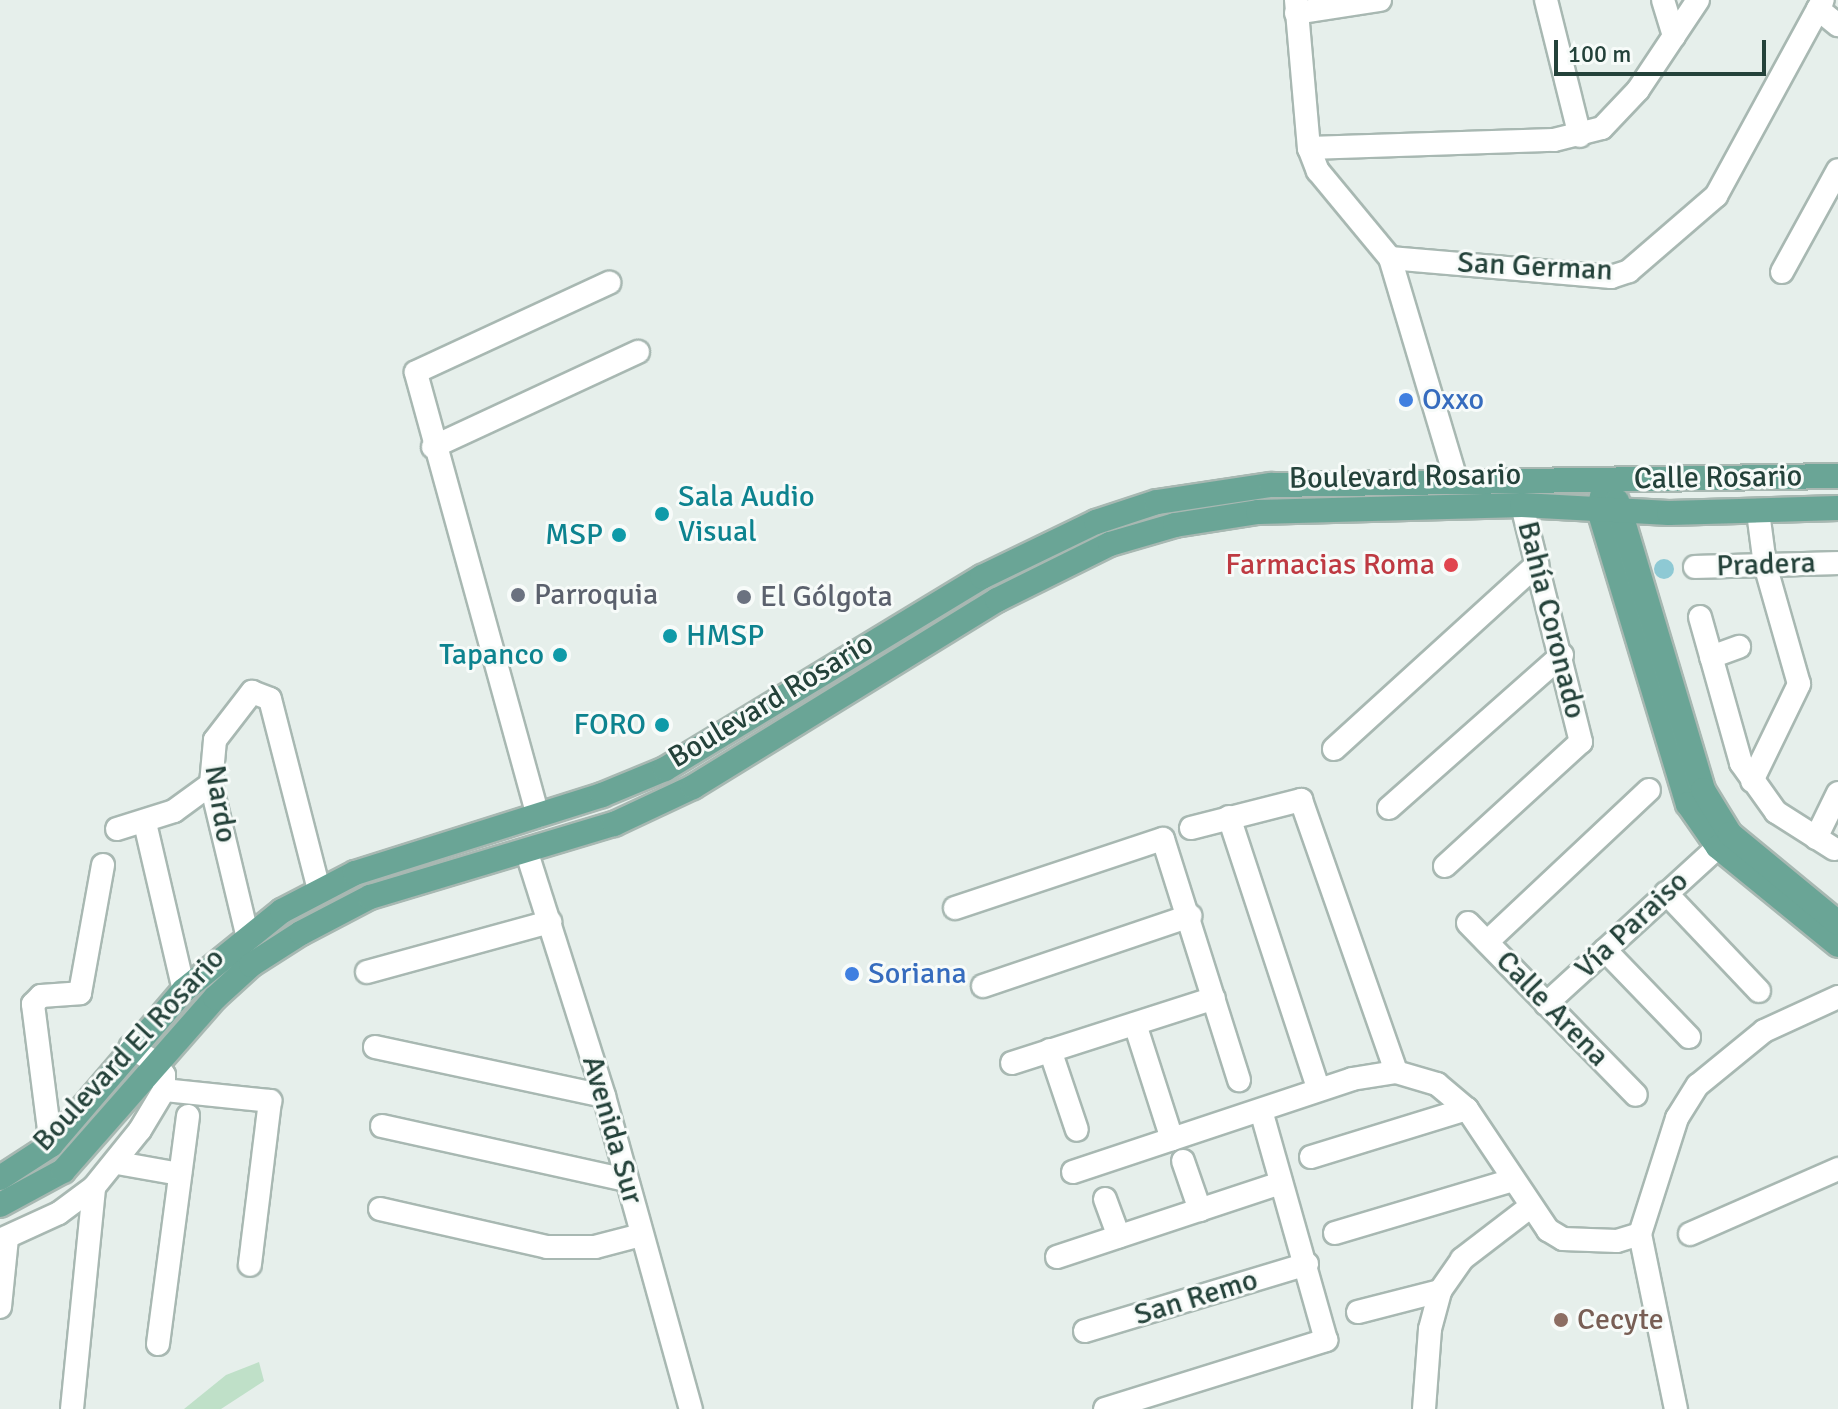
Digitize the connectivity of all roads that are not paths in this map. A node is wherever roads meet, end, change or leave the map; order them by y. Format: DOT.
graph roads {
  1 [pos="1380,0"];
  2 [pos="1546,0"];
  3 [pos="1663,0"];
  4 [pos="1698,0"];
  5 [pos="1820,5"];
  6 [pos="1296,6"];
  7 [pos="1838,25"];
  8 [pos="1674,36"];
  9 [pos="1580,136"];
  10 [pos="1309,148"];
  11 [pos="1838,170"];
  12 [pos="1390,258"];
  13 [pos="1782,272"];
  14 [pos="609,283"];
  15 [pos="638,352"];
  16 [pos="433,447"];
  17 [pos="1838,476"];
  18 [pos="1456,480"];
  19 [pos="1605,482"];
  20 [pos="1212,492"];
  21 [pos="1522,505"];
  22 [pos="1838,508"];
  23 [pos="1611,511"];
  24 [pos="1764,512"];
  25 [pos="1216,519"];
  26 [pos="1838,563"];
  27 [pos="1537,564"];
  28 [pos="1695,567"];
  29 [pos="1770,570"];
  30 [pos="1700,617"];
  31 [pos="1739,647"];
  32 [pos="1562,655"];
  33 [pos="1711,657"];
  34 [pos="1334,749"];
  35 [pos="680,760"];
  36 [pos="1752,781"];
  37 [pos="211,784"];
  38 [pos="693,787"];
  39 [pos="1649,790"];
  40 [pos="1838,793"];
  41 [pos="1389,808"];
  42 [pos="538,816"];
  43 [pos="1229,817"];
  44 [pos="145,823"];
  45 [pos="1191,828"];
  46 [pos="117,829"];
  47 [pos="1718,847"];
  48 [pos="527,853"];
  49 [pos="103,865"];
  50 [pos="1445,866"];
  51 [pos="319,890"];
  52 [pos="1666,893"];
  53 [pos="955,908"];
  54 [pos="1190,916"];
  55 [pos="550,922"];
  56 [pos="1468,923"];
  57 [pos="1838,923"];
  58 [pos="247,934"];
  59 [pos="1487,942"];
  60 [pos="1838,945"];
  61 [pos="1605,950"];
  62 [pos="367,972"];
  63 [pos="983,986"];
  64 [pos="184,990"];
  65 [pos="1759,991"];
  66 [pos="1838,997"];
  67 [pos="1214,998"];
  68 [pos="1546,1004"];
  69 [pos="1135,1024"];
  70 [pos="1689,1037"];
  71 [pos="130,1047"];
  72 [pos="375,1047"];
  73 [pos="1050,1050"];
  74 [pos="155,1062"];
  75 [pos="1012,1063"];
  76 [pos="1396,1072"];
  77 [pos="1239,1080"];
  78 [pos="164,1090"];
  79 [pos="1319,1090"];
  80 [pos="1636,1095"];
  81 [pos="604,1096"];
  82 [pos="1467,1109"];
  83 [pos="1261,1111"];
  84 [pos="188,1116"];
  85 [pos="382,1126"];
  86 [pos="1077,1130"];
  87 [pos="1172,1139"];
  88 [pos="51,1145"];
  89 [pos="1311,1157"];
  90 [pos="1183,1161"];
  91 [pos="118,1163"];
  92 [pos="1838,1169"];
  93 [pos="1073,1172"];
  94 [pos="180,1174"];
  95 [pos="0,1178"];
  96 [pos="626,1180"];
  97 [pos="1513,1180"];
  98 [pos="1281,1183"];
  99 [pos="94,1187"];
  100 [pos="1105,1199"];
  101 [pos="0,1205"];
  102 [pos="1530,1207"];
  103 [pos="380,1209"];
  104 [pos="1200,1210"];
  105 [pos="1335,1233"];
  106 [pos="1640,1234"];
  107 [pos="1690,1234"];
  108 [pos="641,1235"];
  109 [pos="1119,1237"];
  110 [pos="3,1239"];
  111 [pos="1057,1257"];
  112 [pos="1307,1264"];
  113 [pos="250,1265"];
  114 [pos="1440,1291"];
  115 [pos="0,1307"];
  116 [pos="1358,1312"];
  117 [pos="1085,1331"];
  118 [pos="158,1344"];
  119 [pos="72,1409"];
  120 [pos="691,1409"];
  121 [pos="1105,1409"];
  122 [pos="1424,1409"];
  123 [pos="1676,1409"];
  1 -- 6 [label="street"];
  2 -- 9 [label="street"];
  3 -- 8 [label="street"];
  4 -- 8 [label="street"];
  5 -- 7 [label="street"];
  5 -- 12 [label="street, San German"];
  6 -- 10 [label="street"];
  8 -- 9 [label="street"];
  9 -- 10 [label="street"];
  10 -- 12 [label="street"];
  11 -- 13 [label="street"];
  12 -- 18 [label="street"];
  14 -- 16 [label="street"];
  15 -- 16 [label="street"];
  16 -- 42 [label="street"];
  17 -- 19 [label="main road, Calle Rosario"];
  18 -- 19 [label="main road, Boulevard Rosario"];
  18 -- 20 [label="main road, Boulevard Rosario"];
  19 -- 23 [label="main road"];
  20 -- 25 [label="main road"];
  20 -- 35 [label="main road, Boulevard Rosario"];
  21 -- 23 [label="main road, Boulevard Rosario"];
  21 -- 25 [label="main road, Boulevard Rosario"];
  21 -- 27 [label="street, Bahía Coronado"];
  22 -- 24 [label="main road, Calle Rosario"];
  23 -- 24 [label="main road, Calle Rosario"];
  23 -- 47 [label="main road"];
  23 -- 57 [label="main road"];
  24 -- 29 [label="street"];
  25 -- 38 [label="main road, Boulevard Rosario"];
  26 -- 29 [label="street, Pradera"];
  27 -- 32 [label="street, Bahía Coronado"];
  27 -- 34 [label="street"];
  28 -- 29 [label="street, Pradera"];
  29 -- 36 [label="street"];
  30 -- 33 [label="street"];
  31 -- 33 [label="street"];
  32 -- 41 [label="street"];
  32 -- 50 [label="street, Bahía Coronado"];
  33 -- 36 [label="street"];
  35 -- 38 [label="main road"];
  35 -- 42 [label="main road, Boulevard Rosario"];
  36 -- 40 [label="street"];
  37 -- 44 [label="street"];
  37 -- 51 [label="street, Nardo"];
  37 -- 58 [label="street, Nardo"];
  38 -- 48 [label="main road, Boulevard Rosario"];
  39 -- 59 [label="street"];
  42 -- 51 [label="main road, Boulevard El Rosario"];
  43 -- 45 [label="street"];
  43 -- 76 [label="street"];
  43 -- 79 [label="street"];
  44 -- 46 [label="street"];
  44 -- 64 [label="street"];
  47 -- 52 [label="street, Vía Paraiso"];
  47 -- 60 [label="main road"];
  48 -- 55 [label="street, Avenida Sur"];
  48 -- 74 [label="main road, Boulevard El Rosario"];
  49 -- 88 [label="street"];
  51 -- 58 [label="main road, Boulevard El Rosario"];
  52 -- 61 [label="street, Vía Paraiso"];
  52 -- 65 [label="street"];
  53 -- 54 [label="street"];
  54 -- 63 [label="street"];
  54 -- 67 [label="street"];
  55 -- 62 [label="street"];
  55 -- 81 [label="street, Avenida Sur"];
  56 -- 59 [label="street, Calle Arena"];
  58 -- 64 [label="main road, Boulevard El Rosario"];
  59 -- 68 [label="street, Calle Arena"];
  61 -- 68 [label="street, Vía Paraiso"];
  61 -- 70 [label="street"];
  64 -- 71 [label="main road, Boulevard El Rosario"];
  66 -- 106 [label="street"];
  67 -- 69 [label="street"];
  67 -- 77 [label="street"];
  68 -- 80 [label="street, Calle Arena"];
  69 -- 73 [label="street"];
  69 -- 87 [label="street"];
  71 -- 74 [label="street"];
  71 -- 88 [label="main road, Boulevard El Rosario"];
  72 -- 81 [label="street"];
  73 -- 75 [label="street"];
  73 -- 86 [label="street"];
  74 -- 78 [label="street"];
  74 -- 101 [label="main road, Boulevard El Rosario"];
  76 -- 79 [label="street"];
  76 -- 82 [label="street"];
  78 -- 91 [label="street"];
  78 -- 113 [label="street"];
  79 -- 83 [label="street"];
  81 -- 96 [label="street, Avenida Sur"];
  82 -- 89 [label="street"];
  82 -- 97 [label="street"];
  83 -- 87 [label="street"];
  83 -- 98 [label="street"];
  84 -- 94 [label="street"];
  85 -- 96 [label="street"];
  87 -- 93 [label="street"];
  88 -- 95 [label="main road, Boulevard El Rosario"];
  90 -- 104 [label="street"];
  91 -- 94 [label="street"];
  91 -- 99 [label="street"];
  92 -- 107 [label="street"];
  94 -- 118 [label="street"];
  96 -- 108 [label="street, Avenida Sur"];
  97 -- 102 [label="street"];
  97 -- 105 [label="street"];
  98 -- 104 [label="street"];
  98 -- 112 [label="street"];
  99 -- 110 [label="street"];
  99 -- 119 [label="street"];
  100 -- 109 [label="street"];
  102 -- 106 [label="street"];
  102 -- 114 [label="street"];
  103 -- 108 [label="street"];
  104 -- 109 [label="street"];
  106 -- 123 [label="street"];
  108 -- 120 [label="street, Avenida Sur"];
  109 -- 111 [label="street"];
  110 -- 115 [label="street"];
  112 -- 117 [label="street, San Remo"];
  112 -- 121 [label="street"];
  114 -- 116 [label="street"];
  114 -- 122 [label="street"];
}
